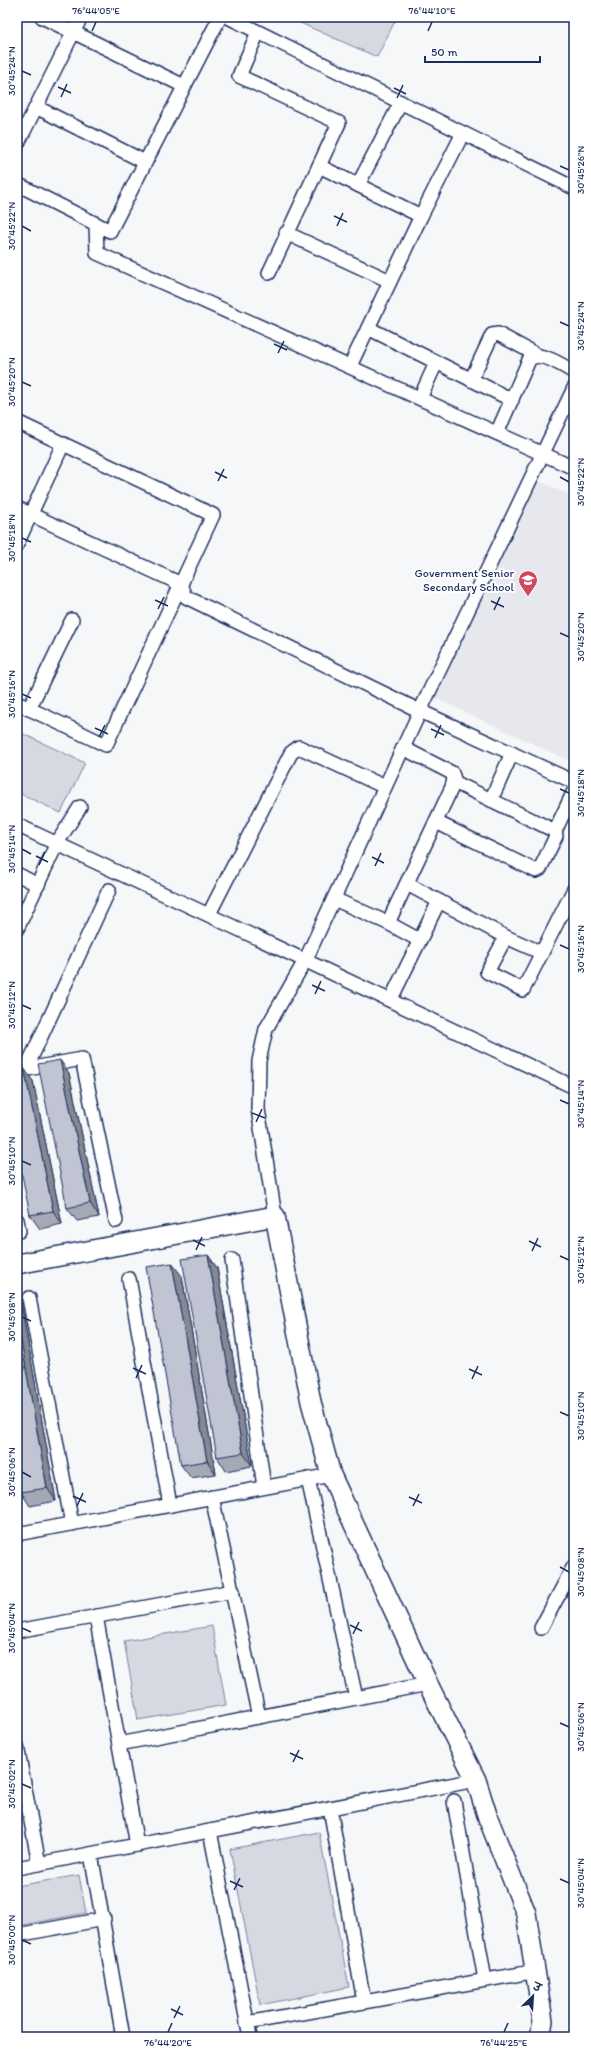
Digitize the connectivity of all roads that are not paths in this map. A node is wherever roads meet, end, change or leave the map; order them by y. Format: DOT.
graph roads {
  1 [pos="42,17"];
  2 [pos="81,17"];
  3 [pos="220,17"];
  4 [pos="228,17"];
  5 [pos="73,32"];
  6 [pos="258,32"];
  7 [pos="184,86"];
  8 [pos="401,102"];
  9 [pos="36,107"];
  10 [pos="463,133"];
  11 [pos="17,145"];
  12 [pos="145,162"];
  13 [pos="319,166"];
  14 [pos="17,184"];
  15 [pos="358,185"];
  16 [pos="574,188"];
  17 [pos="421,216"];
  18 [pos="96,224"];
  19 [pos="286,234"];
  20 [pos="269,273"];
  21 [pos="390,281"];
  22 [pos="368,328"];
  23 [pos="539,356"];
  24 [pos="436,362"];
  25 [pos="350,366"];
  26 [pos="574,372"];
  27 [pos="471,380"];
  28 [pos="574,388"];
  29 [pos="420,398"];
  30 [pos="512,400"];
  31 [pos="17,422"];
  32 [pos="497,433"];
  33 [pos="63,444"];
  34 [pos="543,453"];
  35 [pos="574,468"];
  36 [pos="17,508"];
  37 [pos="31,514"];
  38 [pos="17,544"];
  39 [pos="181,584"];
  40 [pos="72,620"];
  41 [pos="17,703"];
  42 [pos="29,709"];
  43 [pos="420,711"];
  44 [pos="403,748"];
  45 [pos="512,753"];
  46 [pos="454,782"];
  47 [pos="574,782"];
  48 [pos="385,787"];
  49 [pos="574,791"];
  50 [pos="491,800"];
  51 [pos="80,807"];
  52 [pos="436,822"];
  53 [pos="17,825"];
  54 [pos="555,831"];
  55 [pos="57,843"];
  56 [pos="17,874"];
  57 [pos="407,884"];
  58 [pos="38,885"];
  59 [pos="574,889"];
  60 [pos="109,890"];
  61 [pos="334,899"];
  62 [pos="439,901"];
  63 [pos="209,914"];
  64 [pos="388,923"];
  65 [pos="17,929"];
  66 [pos="506,937"];
  67 [pos="419,940"];
  68 [pos="542,953"];
  69 [pos="306,959"];
  70 [pos="390,999"];
  71 [pos="22,1070"];
  72 [pos="574,1086"];
  73 [pos="275,1216"];
  74 [pos="116,1221"];
  75 [pos="232,1260"];
  76 [pos="17,1264"];
  77 [pos="129,1279"];
  78 [pos="29,1298"];
  79 [pos="331,1475"];
  80 [pos="308,1479"];
  81 [pos="264,1487"];
  82 [pos="212,1497"];
  83 [pos="170,1505"];
  84 [pos="72,1524"];
  85 [pos="17,1534"];
  86 [pos="574,1566"];
  87 [pos="233,1591"];
  88 [pos="96,1616"];
  89 [pos="541,1628"];
  90 [pos="17,1631"];
  91 [pos="428,1684"];
  92 [pos="356,1698"];
  93 [pos="259,1717"];
  94 [pos="119,1744"];
  95 [pos="17,1746"];
  96 [pos="476,1780"];
  97 [pos="454,1801"];
  98 [pos="330,1808"];
  99 [pos="210,1831"];
  100 [pos="137,1845"];
  101 [pos="91,1854"];
  102 [pos="39,1864"];
  103 [pos="17,1868"];
  104 [pos="104,1919"];
  105 [pos="17,1935"];
  106 [pos="537,1971"];
  107 [pos="485,1980"];
  108 [pos="364,2002"];
  109 [pos="247,2023"];
  110 [pos="541,2029"];
  111 [pos="123,2037"];
  112 [pos="250,2037"];
  113 [pos="553,2037"];
  1 -- 5 [label="street"];
  2 -- 5 [label="street"];
  3 -- 7 [label="street"];
  4 -- 6 [label="street"];
  5 -- 7 [label="street"];
  5 -- 9 [label="street"];
  6 -- 8 [label="street"];
  6 -- 13 [label="street"];
  7 -- 12 [label="street"];
  8 -- 10 [label="street"];
  8 -- 15 [label="street"];
  9 -- 11 [label="street"];
  9 -- 12 [label="street"];
  10 -- 16 [label="street"];
  10 -- 17 [label="street"];
  12 -- 18 [label="street"];
  13 -- 15 [label="street"];
  13 -- 19 [label="street"];
  14 -- 18 [label="street"];
  15 -- 17 [label="street"];
  17 -- 21 [label="street"];
  18 -- 25 [label="street"];
  19 -- 20 [label="street"];
  19 -- 21 [label="street"];
  21 -- 22 [label="street"];
  22 -- 24 [label="street"];
  22 -- 25 [label="street"];
  23 -- 26 [label="street"];
  23 -- 27 [label="street"];
  23 -- 30 [label="street"];
  24 -- 27 [label="street"];
  24 -- 29 [label="street"];
  25 -- 29 [label="street"];
  27 -- 30 [label="street"];
  28 -- 34 [label="street"];
  29 -- 32 [label="street"];
  30 -- 32 [label="street"];
  31 -- 33 [label="street"];
  32 -- 34 [label="street"];
  33 -- 37 [label="street"];
  33 -- 39 [label="street"];
  34 -- 35 [label="street"];
  34 -- 43 [label="street"];
  36 -- 37 [label="street"];
  37 -- 38 [label="street"];
  37 -- 39 [label="street"];
  39 -- 42 [label="street"];
  39 -- 43 [label="street"];
  40 -- 42 [label="street"];
  41 -- 42 [label="street"];
  43 -- 44 [label="street"];
  43 -- 45 [label="street"];
  44 -- 46 [label="street"];
  44 -- 48 [label="street"];
  45 -- 47 [label="street"];
  45 -- 50 [label="street"];
  46 -- 50 [label="street"];
  46 -- 52 [label="street"];
  48 -- 61 [label="street"];
  48 -- 63 [label="street"];
  49 -- 54 [label="street"];
  50 -- 54 [label="street"];
  51 -- 55 [label="street"];
  52 -- 54 [label="street"];
  52 -- 57 [label="street"];
  53 -- 55 [label="street"];
  55 -- 58 [label="street"];
  55 -- 63 [label="street"];
  56 -- 58 [label="street"];
  57 -- 62 [label="street"];
  57 -- 64 [label="street"];
  58 -- 65 [label="street"];
  59 -- 68 [label="street"];
  60 -- 71 [label="street"];
  61 -- 64 [label="street"];
  61 -- 69 [label="street"];
  62 -- 66 [label="street"];
  62 -- 67 [label="street"];
  63 -- 69 [label="street"];
  64 -- 67 [label="street"];
  66 -- 68 [label="street"];
  66 -- 68 [label="street"];
  67 -- 70 [label="street"];
  69 -- 70 [label="street"];
  69 -- 73 [label="street"];
  70 -- 72 [label="street"];
  71 -- 74 [label="street"];
  73 -- 76 [label="street"];
  73 -- 79 [label="street"];
  75 -- 81 [label="street"];
  77 -- 83 [label="street"];
  78 -- 84 [label="street"];
  79 -- 80 [label="street"];
  79 -- 91 [label="street"];
  80 -- 81 [label="street"];
  80 -- 92 [label="street"];
  81 -- 82 [label="street"];
  82 -- 83 [label="street"];
  82 -- 87 [label="street"];
  83 -- 84 [label="street"];
  84 -- 85 [label="street"];
  86 -- 89 [label="street"];
  87 -- 88 [label="street"];
  87 -- 93 [label="street"];
  88 -- 90 [label="street"];
  88 -- 94 [label="street"];
  91 -- 92 [label="street"];
  91 -- 96 [label="street"];
  92 -- 93 [label="street"];
  93 -- 94 [label="street"];
  94 -- 100 [label="street"];
  95 -- 102 [label="street"];
  96 -- 98 [label="street"];
  96 -- 106 [label="street"];
  97 -- 107 [label="street"];
  98 -- 99 [label="street"];
  98 -- 108 [label="street"];
  99 -- 100 [label="street"];
  99 -- 109 [label="street"];
  100 -- 101 [label="street"];
  101 -- 102 [label="street"];
  101 -- 104 [label="street"];
  102 -- 103 [label="street"];
  104 -- 105 [label="street"];
  104 -- 111 [label="street"];
  106 -- 107 [label="street"];
  106 -- 110 [label="street"];
  107 -- 108 [label="street"];
  108 -- 109 [label="street"];
  109 -- 112 [label="street"];
  110 -- 113 [label="street"];
}
